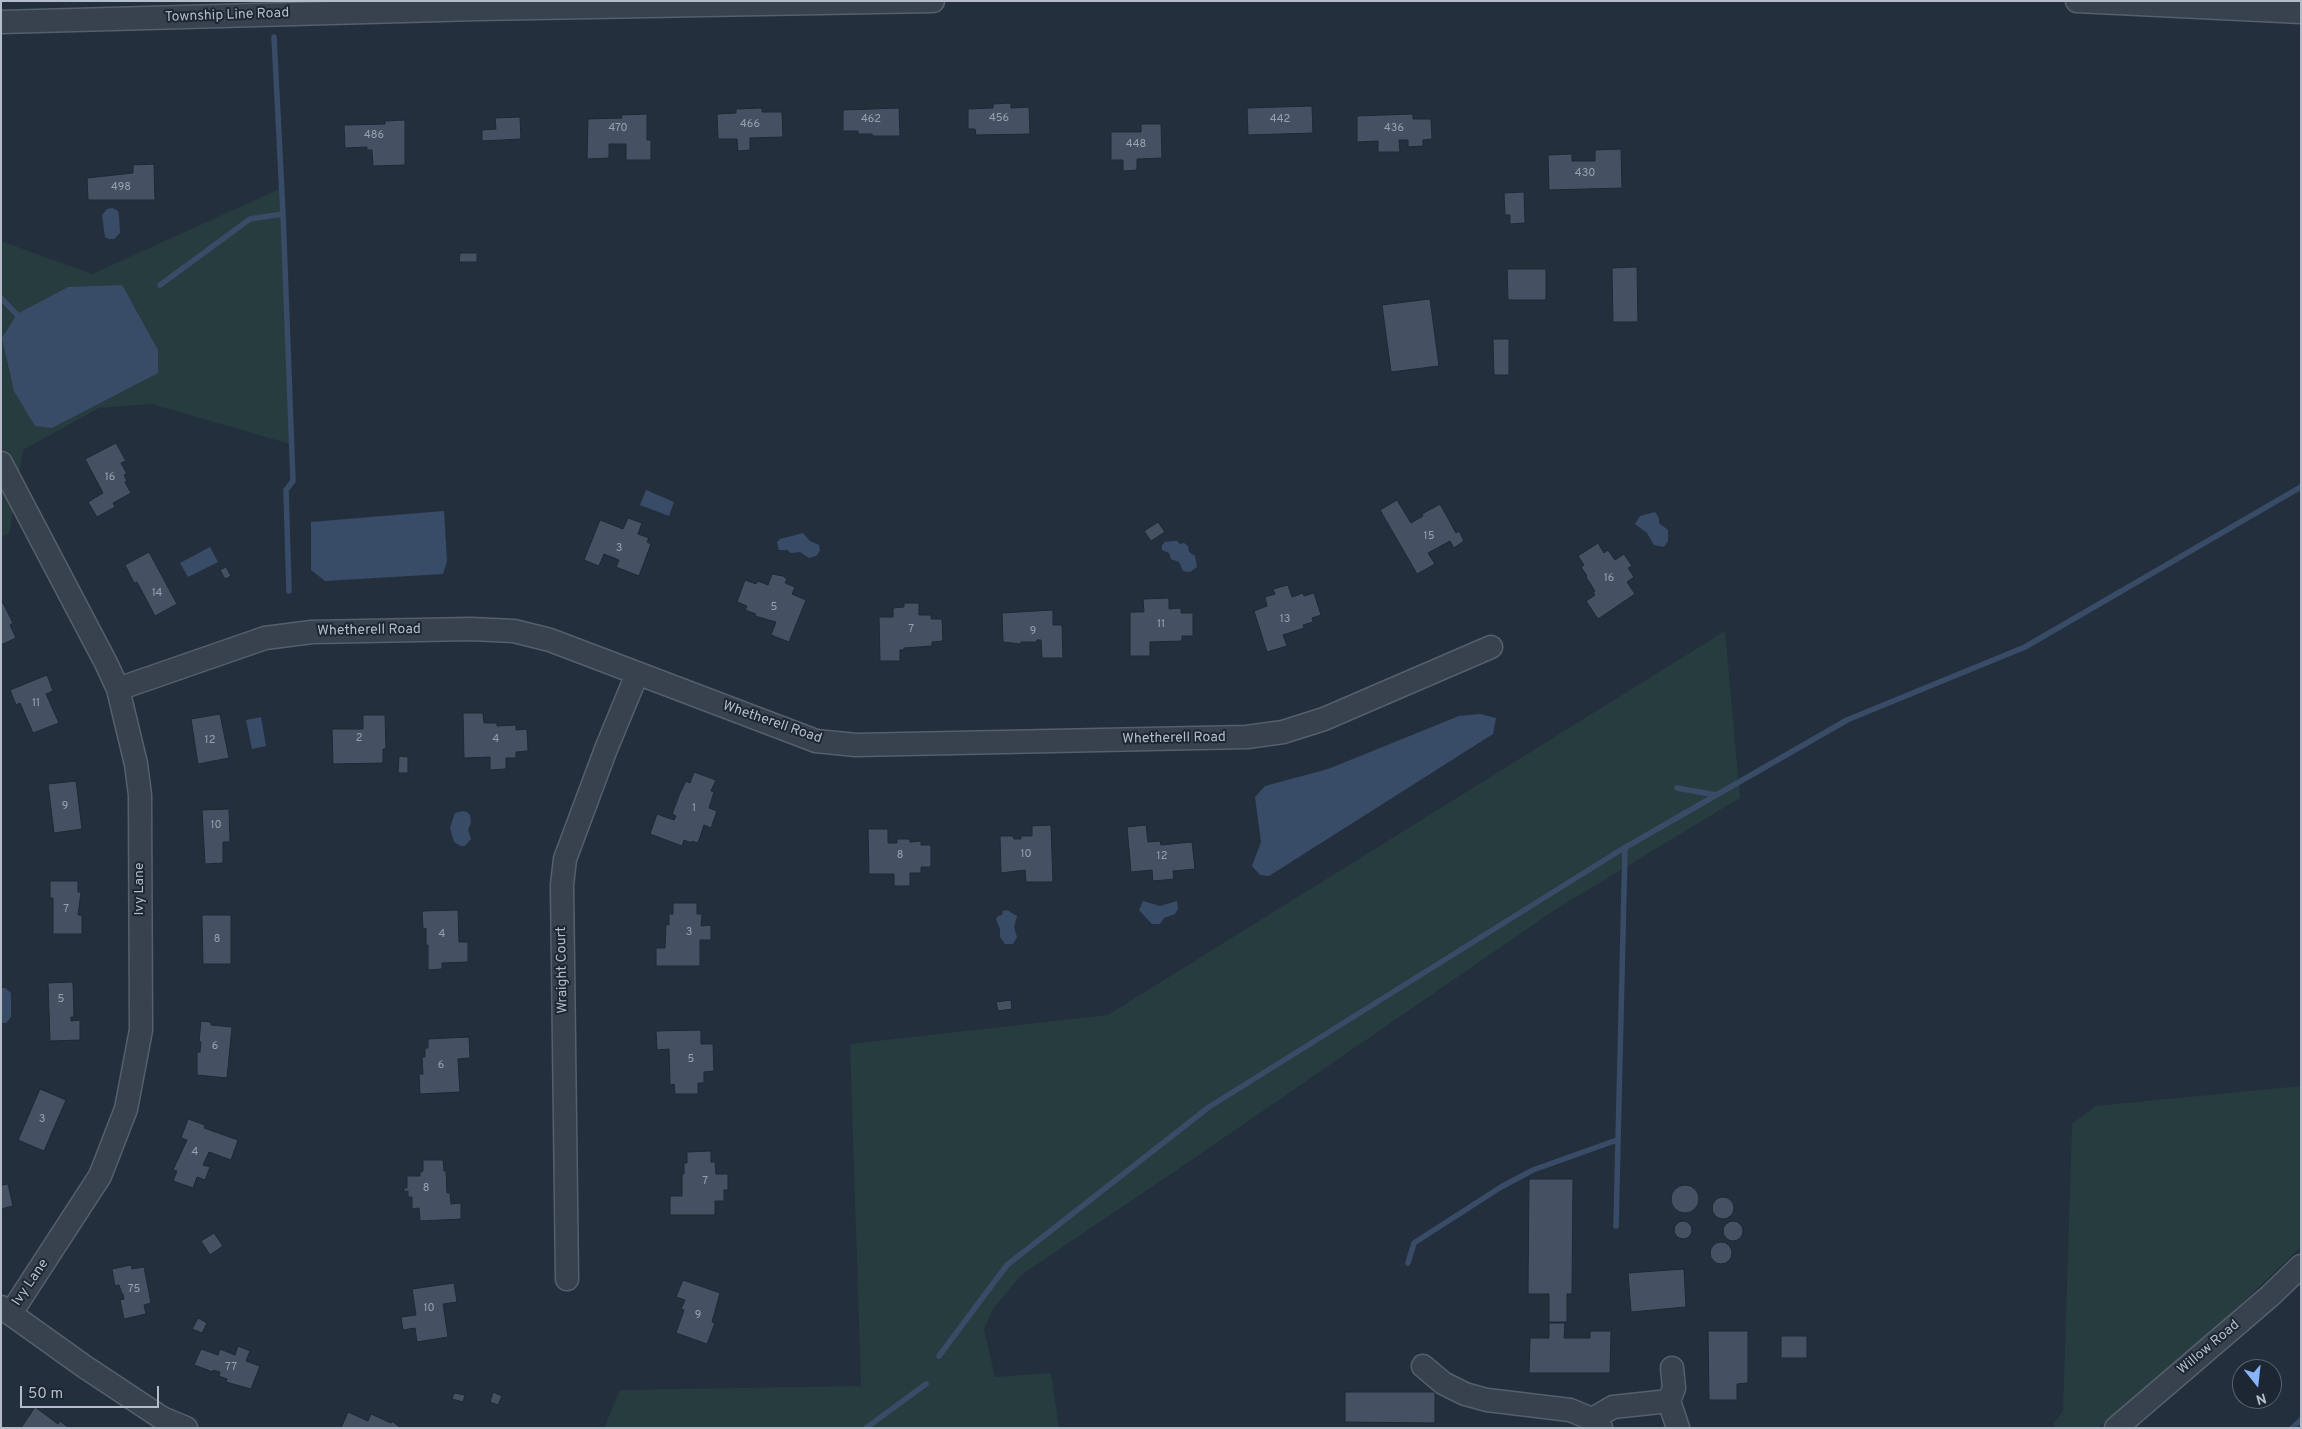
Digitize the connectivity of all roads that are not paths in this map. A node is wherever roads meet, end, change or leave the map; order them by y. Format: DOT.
graph roads {
  1 [pos="933,1"];
  2 [pos="2077,1"];
  3 [pos="775,3"];
  4 [pos="2301,12"];
  5 [pos="1,22"];
  6 [pos="1,463"];
  7 [pos="1491,647"];
  8 [pos="637,674"];
  9 [pos="118,689"];
  10 [pos="2301,1266"];
  11 [pos="567,1279"];
  12 [pos="6,1310"];
  13 [pos="1423,1366"];
  14 [pos="1672,1368"];
  15 [pos="1669,1401"];
  16 [pos="1596,1424"];
  17 [pos="186,1428"];
  18 [pos="1678,1428"];
  19 [pos="2116,1428"];
  1 -- 3 [label="street, Township Line Road"];
  2 -- 4 [label="street"];
  3 -- 5 [label="street, Township Line Road"];
  6 -- 9 [label="street, Ivy Lane"];
  7 -- 8 [label="street, Whetherell Road"];
  8 -- 9 [label="street, Whetherell Road"];
  8 -- 11 [label="street, Wraight Court"];
  9 -- 12 [label="street, Ivy Lane"];
  10 -- 19 [label="street, Willow Road"];
  12 -- 17 [label="street"];
  13 -- 16 [label="street"];
  14 -- 15 [label="street"];
  15 -- 16 [label="street"];
  15 -- 18 [label="street"];
}
